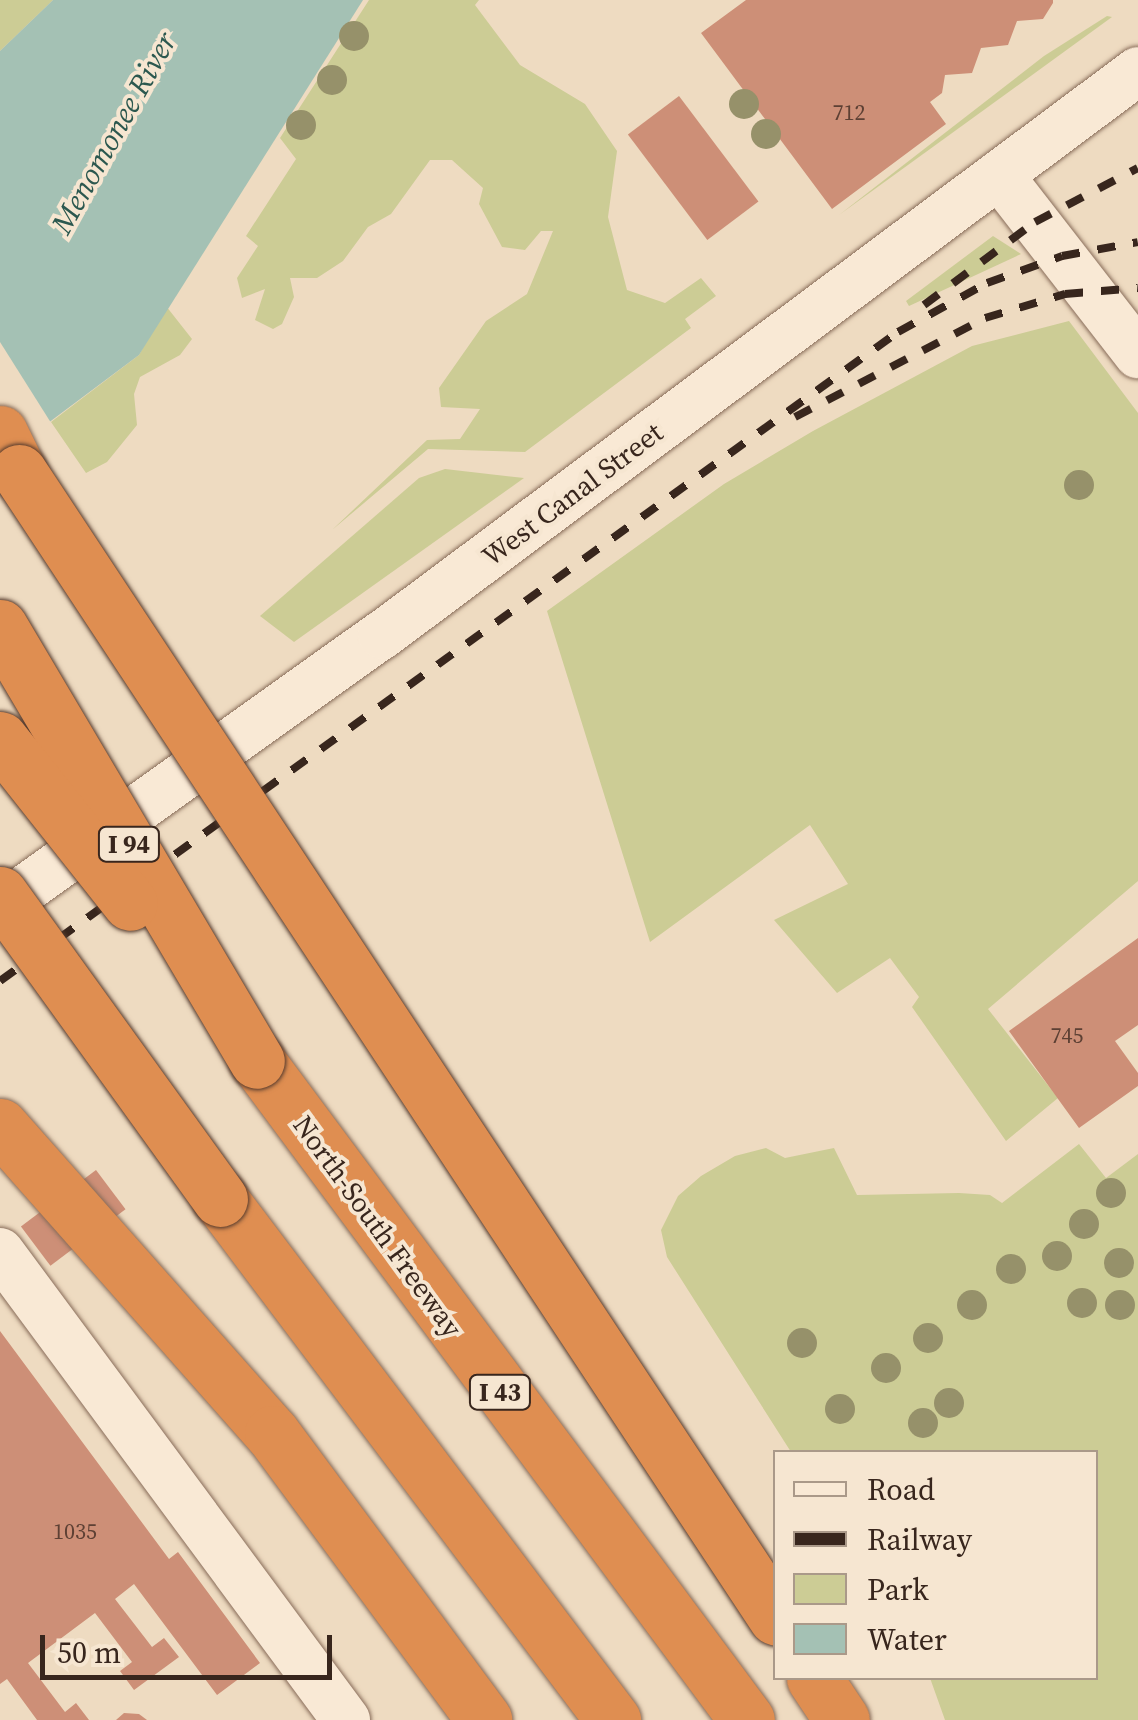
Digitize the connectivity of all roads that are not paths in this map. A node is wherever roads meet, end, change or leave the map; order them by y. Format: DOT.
graph roads {
  1 [pos="1138,72"];
  2 [pos="999,175"];
  3 [pos="1138,354"];
  4 [pos="6,450"];
  5 [pos="0,627"];
  6 [pos="0,740"];
  7 [pos="0,894"];
  8 [pos="0,906"];
  9 [pos="0,955"];
  10 [pos="257,1061"];
  11 [pos="0,1126"];
  12 [pos="220,1200"];
  13 [pos="0,1252"];
  14 [pos="773,1613"];
  15 [pos="815,1680"];
  16 [pos="346,1720"];
  17 [pos="484,1720"];
  18 [pos="612,1720"];
  19 [pos="747,1720"];
  20 [pos="842,1720"];
  1 -- 2 [label="street, West Canal Street"];
  2 -- 3 [label="street"];
  2 -- 8 [label="street, West Canal Street"];
  4 -- 14 [label="highway, bridge"];
  5 -- 10 [label="highway, I 94, bridge"];
  6 -- 10 [label="highway, North-South Freeway / I 43, bridge"];
  7 -- 12 [label="highway, bridge"];
  9 -- 12 [label="highway, bridge"];
  10 -- 19 [label="highway, North-South Freeway / I 43"];
  11 -- 17 [label="highway"];
  12 -- 18 [label="highway"];
  13 -- 16 [label="street"];
  15 -- 20 [label="highway"];
}
